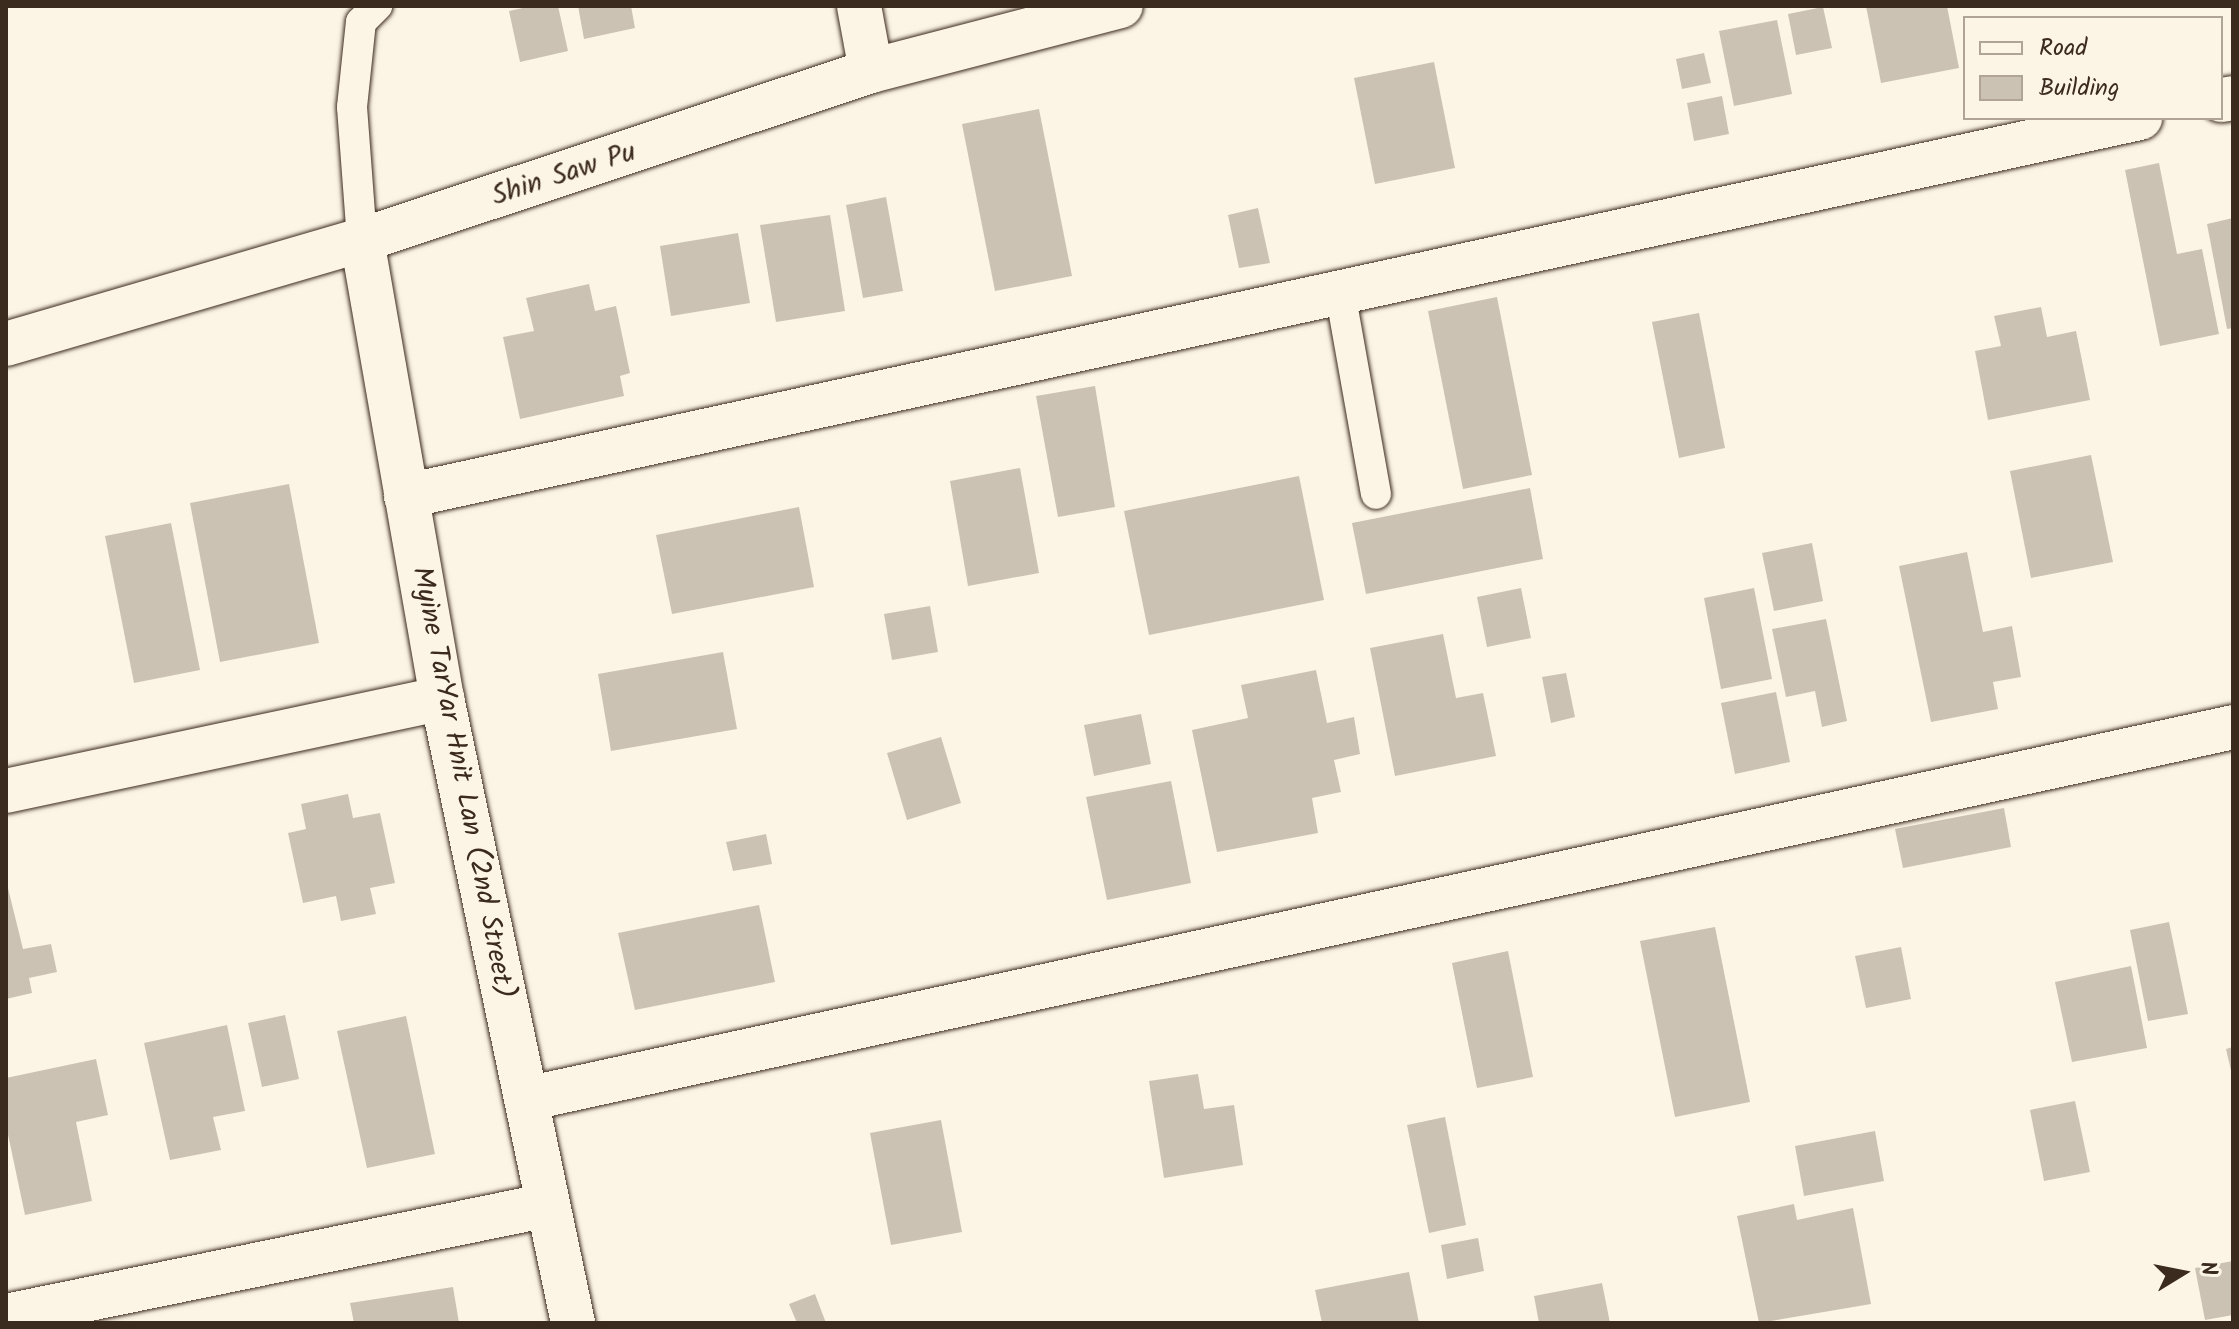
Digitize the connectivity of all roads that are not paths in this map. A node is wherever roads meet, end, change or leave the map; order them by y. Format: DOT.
graph roads {
  1 [pos="377,6"];
  2 [pos="859,6"];
  3 [pos="1121,6"];
  4 [pos="871,71"];
  5 [pos="2131,120"];
  6 [pos="362,240"];
  7 [pos="1340,292"];
  8 [pos="6,344"];
  9 [pos="1376,494"];
  10 [pos="406,496"];
  11 [pos="442,698"];
  12 [pos="2233,727"];
  13 [pos="6,791"];
  14 [pos="526,1099"];
  15 [pos="548,1205"];
  16 [pos="6,1316"];
  17 [pos="573,1323"];
  1 -- 6 [label="lane"];
  2 -- 4 [label="street"];
  3 -- 4 [label="street, Shin Saw Pu"];
  4 -- 6 [label="street, Shin Saw Pu"];
  5 -- 7 [label="street"];
  6 -- 8 [label="street, Shin Saw Pu"];
  6 -- 10 [label="street, Myine TarYar Hnit Lan (2nd Street)"];
  7 -- 9 [label="lane"];
  7 -- 10 [label="street"];
  10 -- 11 [label="street, Myine TarYar Hnit Lan (2nd Street)"];
  11 -- 13 [label="street"];
  11 -- 14 [label="street, Myine TarYar Hnit Lan (2nd Street)"];
  12 -- 14 [label="street"];
  14 -- 15 [label="street, Myine TarYar Hnit Lan (2nd Street)"];
  15 -- 16 [label="street"];
  15 -- 17 [label="street, Myine TarYar Hnit Lan (2nd Street)"];
}
